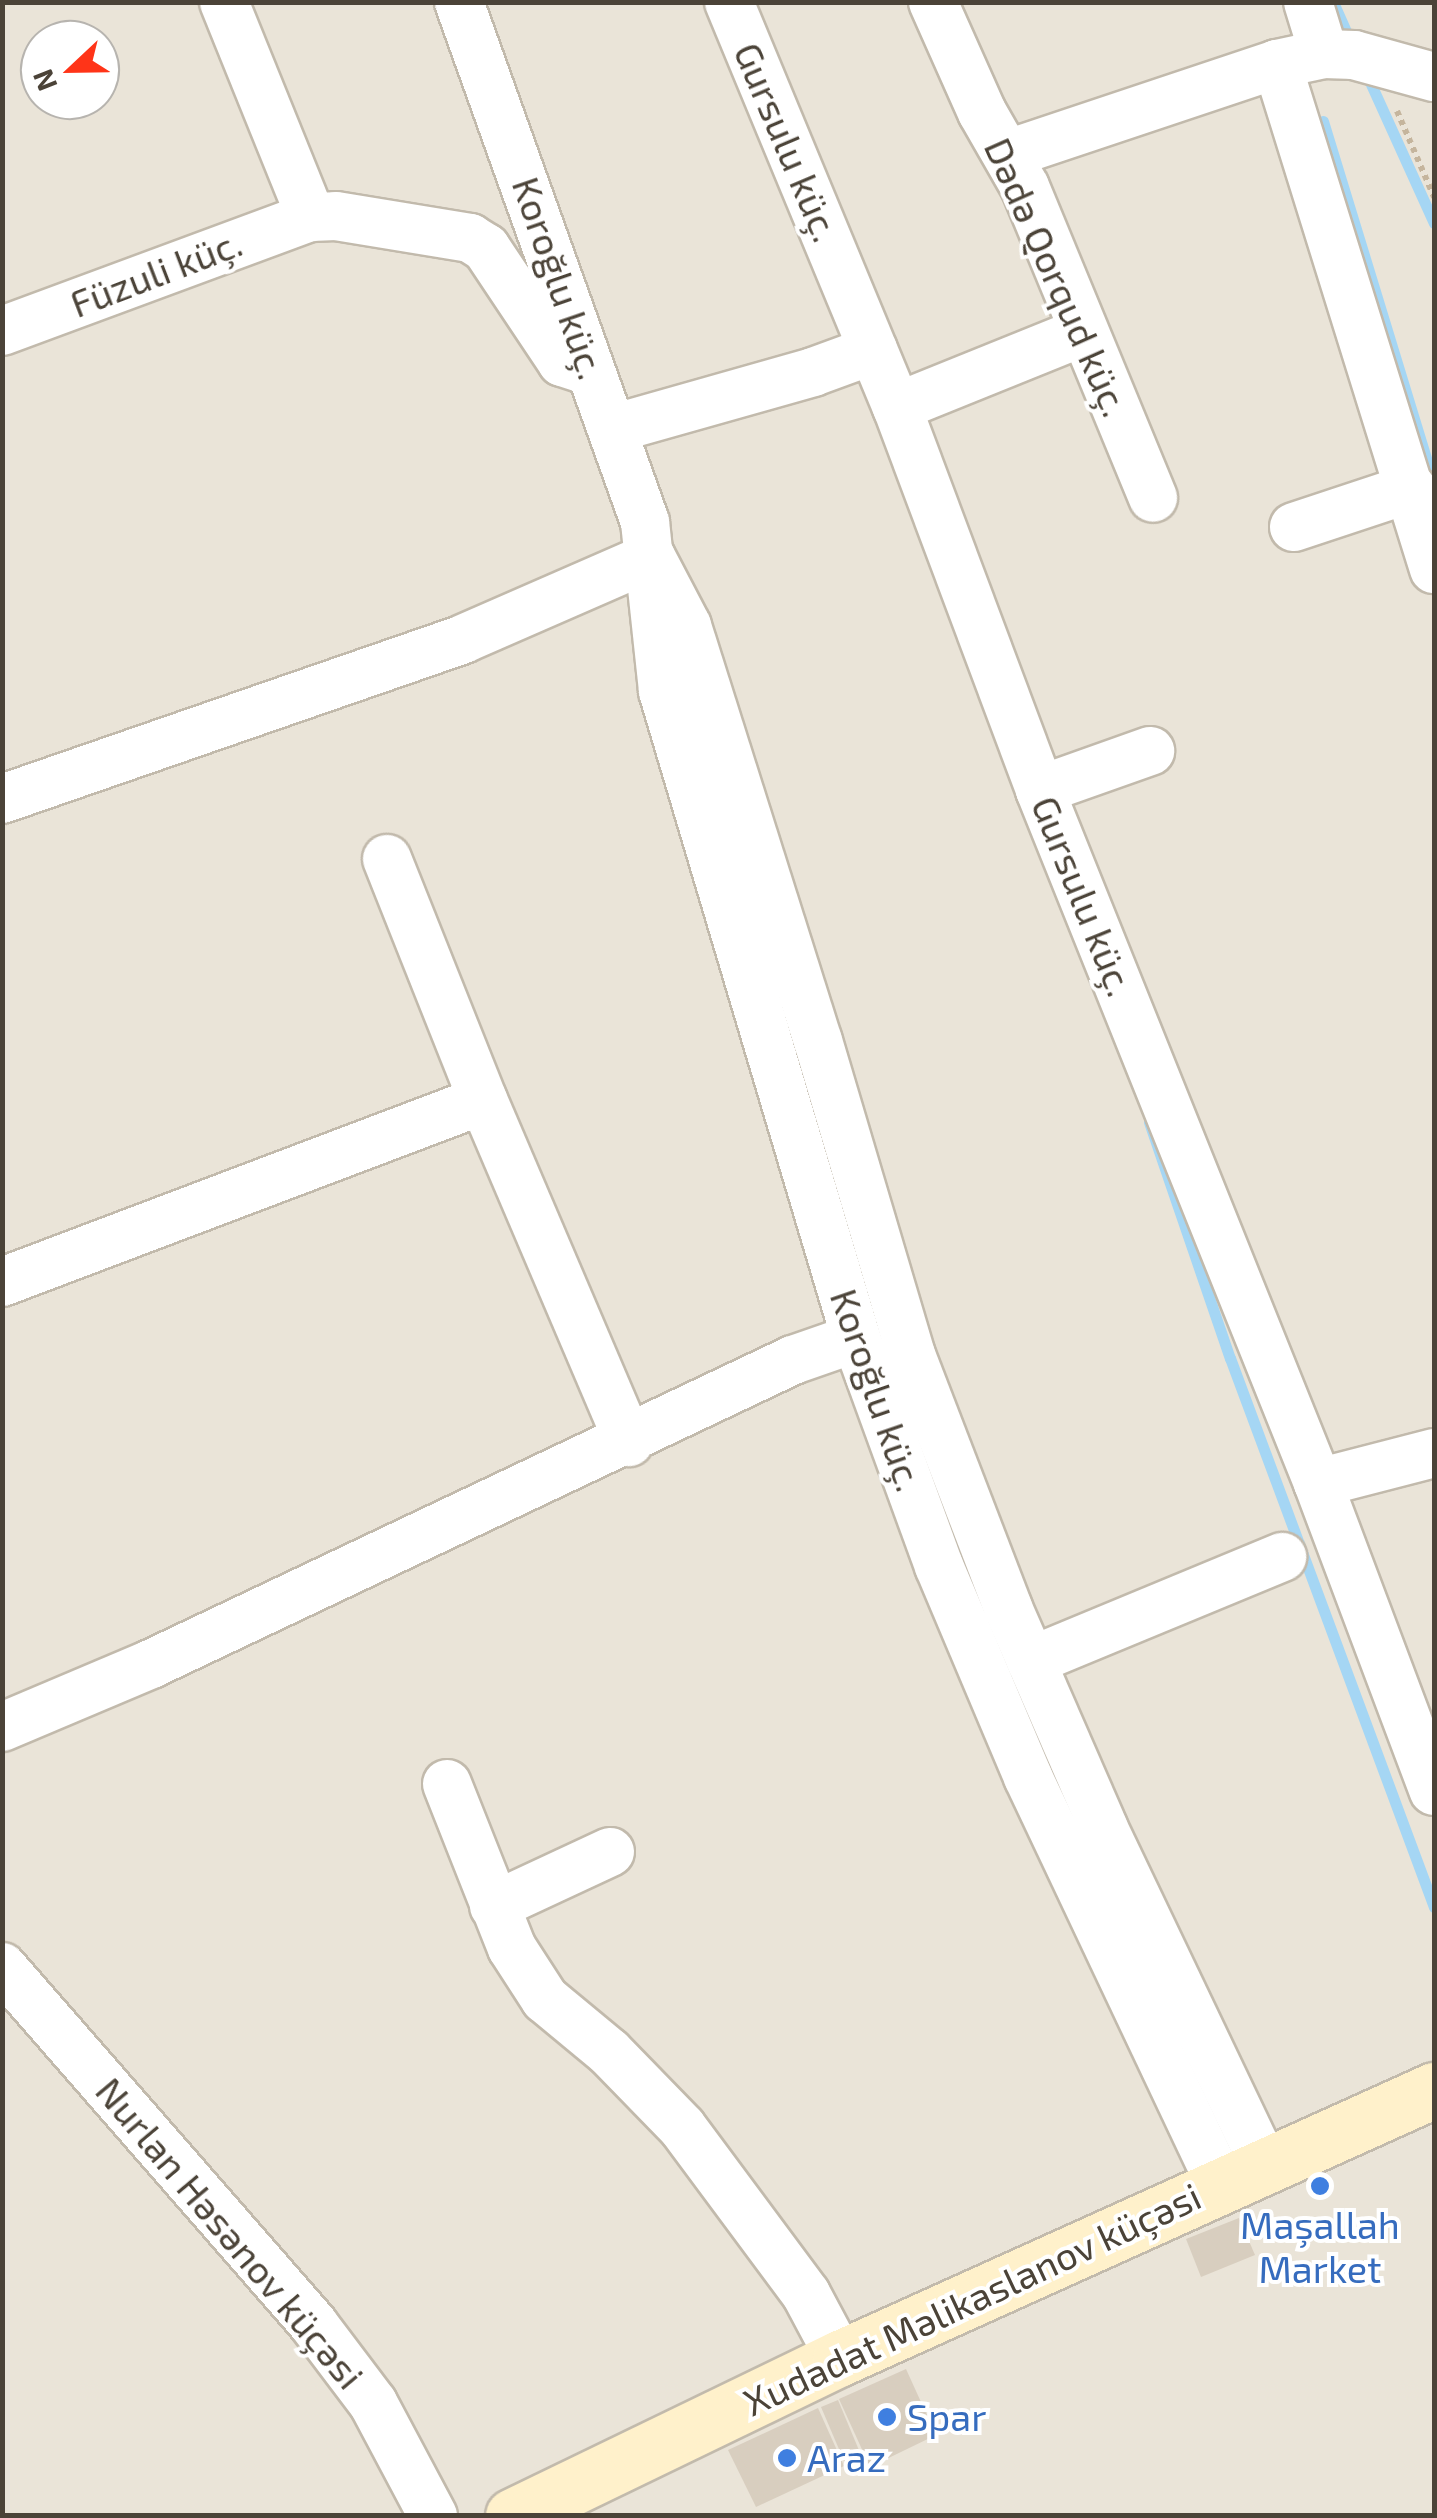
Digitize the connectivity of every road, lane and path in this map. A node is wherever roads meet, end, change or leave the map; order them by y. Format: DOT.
graph roads {
  1 [pos="224,2"];
  2 [pos="459,2"];
  3 [pos="729,2"];
  4 [pos="933,2"];
  5 [pos="1308,2"];
  6 [pos="1324,54"];
  7 [pos="1377,60"];
  8 [pos="1277,64"];
  9 [pos="1434,76"];
  10 [pos="1008,154"];
  11 [pos="1434,197"];
  12 [pos="311,217"];
  13 [pos="2,331"];
  14 [pos="1083,332"];
  15 [pos="874,350"];
  16 [pos="591,370"];
  17 [pos="897,408"];
  18 [pos="612,429"];
  19 [pos="1412,488"];
  20 [pos="1154,498"];
  21 [pos="1294,528"];
  22 [pos="651,557"];
  23 [pos="1434,568"];
  24 [pos="1150,751"];
  25 [pos="1040,790"];
  26 [pos="2,799"];
  27 [pos="387,859"];
  28 [pos="482,1100"];
  29 [pos="2,1282"];
  30 [pos="856,1338"];
  31 [pos="628,1442"];
  32 [pos="1434,1452"];
  33 [pos="1318,1483"];
  34 [pos="1282,1557"];
  35 [pos="1031,1662"];
  36 [pos="2,1728"];
  37 [pos="447,1784"];
  38 [pos="1434,1791"];
  39 [pos="610,1852"];
  40 [pos="494,1906"];
  41 [pos="2,1967"];
  42 [pos="1434,2090"];
  43 [pos="1242,2175"];
  44 [pos="840,2358"];
  45 [pos="433,2516"];
  46 [pos="513,2516"];
  1 -- 12 [label="street"];
  2 -- 16 [label="street, Koroğlu küç."];
  3 -- 15 [label="street, Gursulu küç."];
  4 -- 10 [label="street, Dədə Qorqud küç."];
  5 -- 6 [label="street"];
  6 -- 7 [label="street"];
  6 -- 8 [label="street"];
  7 -- 9 [label="street"];
  7 -- 11 [label="path"];
  8 -- 10 [label="street"];
  8 -- 19 [label="street"];
  10 -- 14 [label="street, Dədə Qorqud küç."];
  12 -- 13 [label="street, Füzuli küç."];
  12 -- 16 [label="street"];
  14 -- 17 [label="street"];
  14 -- 20 [label="street, Dədə Qorqud küç."];
  15 -- 17 [label="street, Gursulu küç."];
  15 -- 18 [label="street"];
  16 -- 18 [label="street, Koroğlu küç."];
  17 -- 25 [label="street, Gursulu küç."];
  18 -- 22 [label="street, Koroğlu küç."];
  19 -- 21 [label="street"];
  19 -- 23 [label="street"];
  22 -- 26 [label="street"];
  22 -- 30 [label="street, Koroğlu küç."];
  22 -- 35 [label="street, Koroğlu küç."];
  24 -- 25 [label="street"];
  25 -- 33 [label="street, Gursulu küç."];
  27 -- 28 [label="street"];
  28 -- 29 [label="street"];
  28 -- 31 [label="street"];
  30 -- 31 [label="street"];
  30 -- 43 [label="street, Koroğlu küç."];
  31 -- 36 [label="street"];
  32 -- 33 [label="street"];
  33 -- 38 [label="street, Gursulu küç."];
  34 -- 35 [label="street"];
  35 -- 43 [label="street, Koroğlu küç."];
  37 -- 40 [label="street"];
  39 -- 40 [label="street"];
  40 -- 44 [label="street"];
  41 -- 45 [label="street, Nurlan Həsənov küçəsi"];
  42 -- 43 [label="street, Xudadat Məlikaslanov küçəsi"];
  43 -- 44 [label="street, Xudadat Məlikaslanov küçəsi"];
  44 -- 46 [label="street, Xudadat Məlikaslanov küçəsi"];
}
